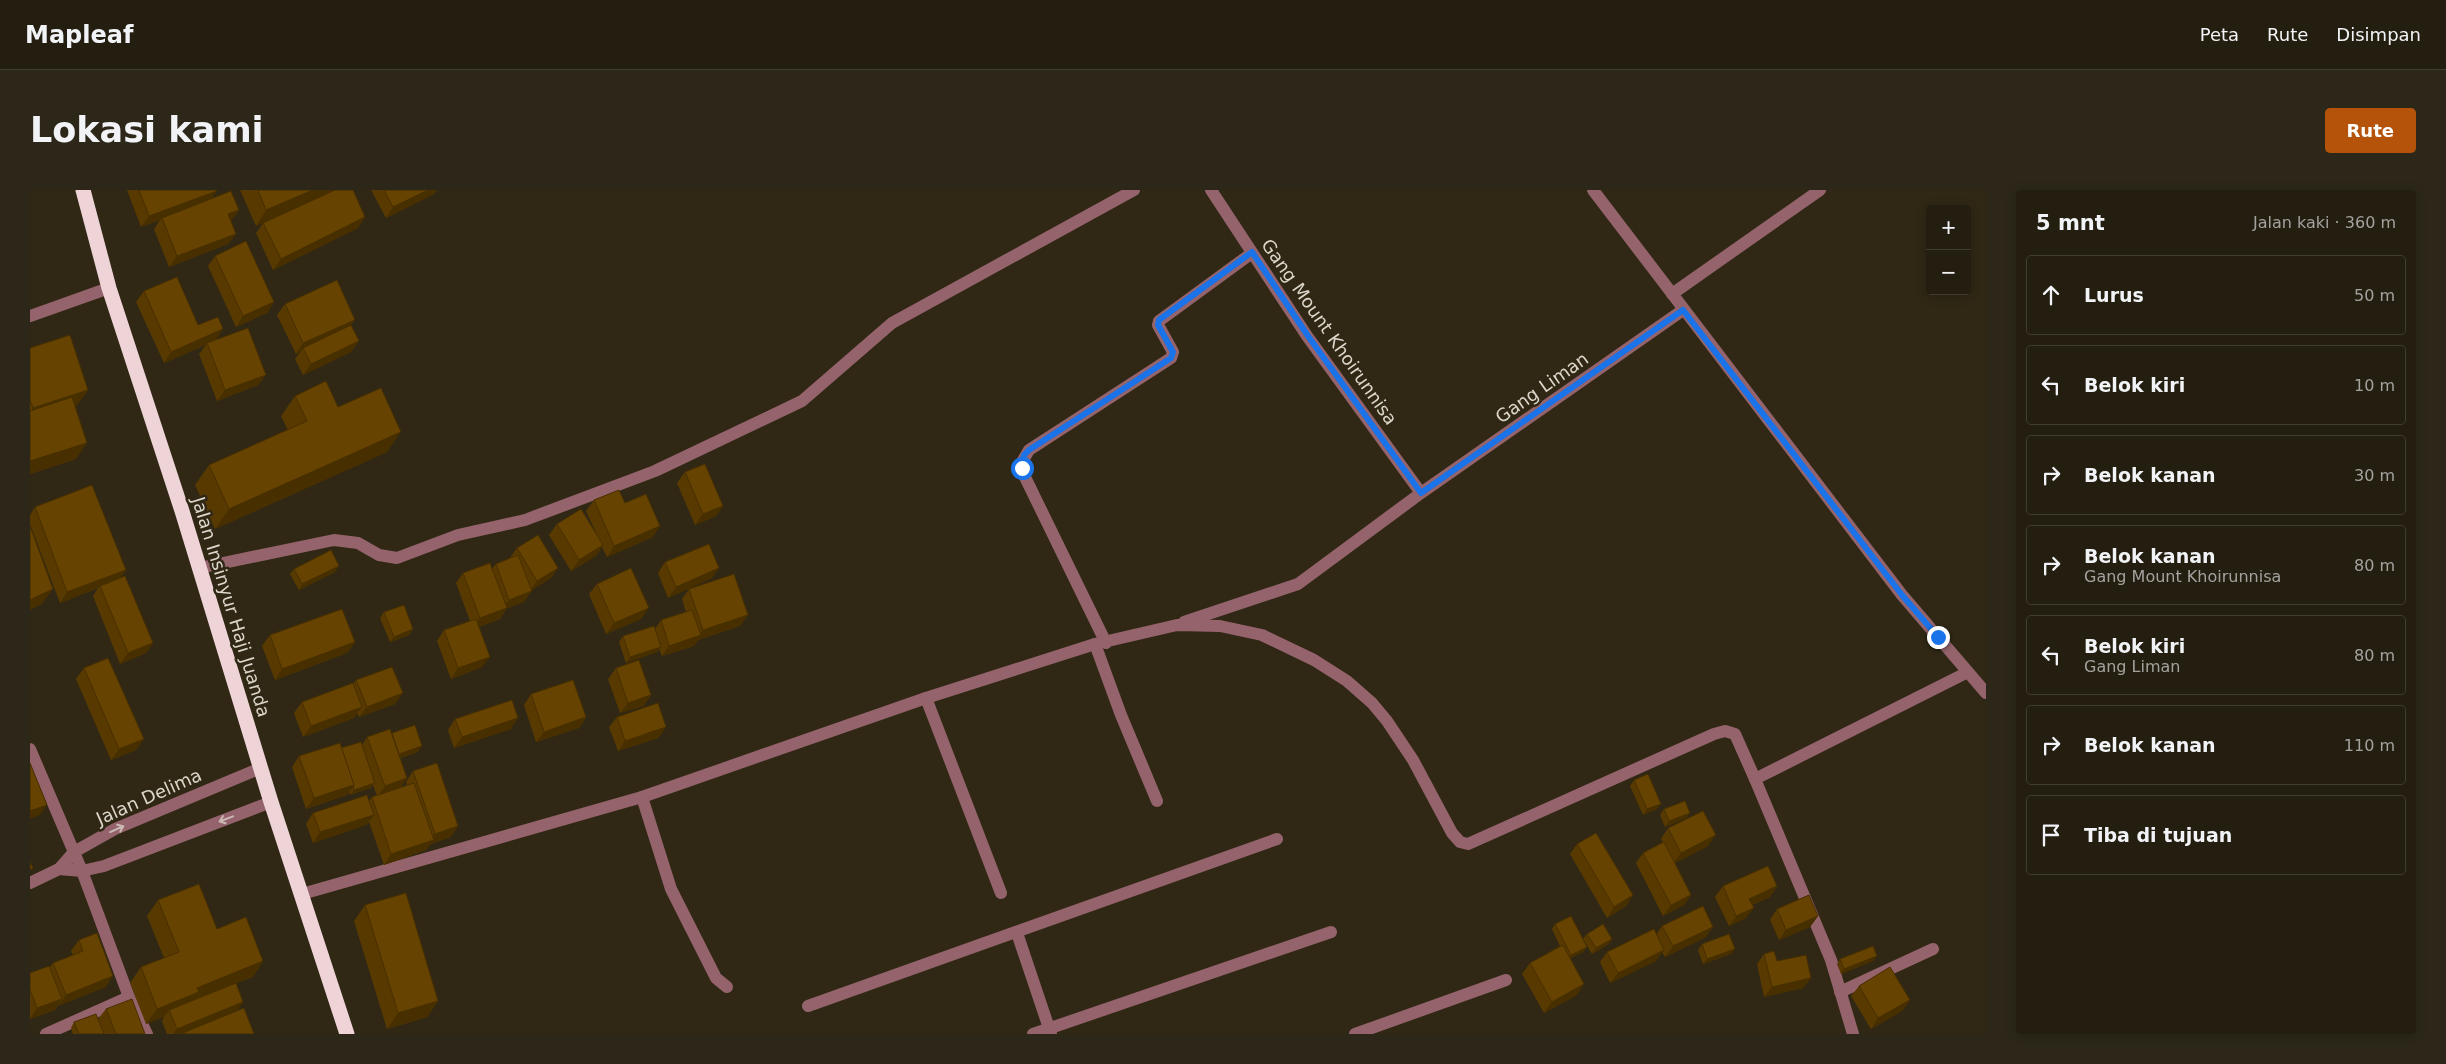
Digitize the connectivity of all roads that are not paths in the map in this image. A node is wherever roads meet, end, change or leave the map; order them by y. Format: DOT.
graph roads {
  1 [pos="84,190"];
  2 [pos="1134,190"];
  3 [pos="1211,190"];
  4 [pos="1593,190"];
  5 [pos="1811,192"];
  6 [pos="1252,252"];
  7 [pos="108,288"];
  8 [pos="1672,294"];
  9 [pos="1683,310"];
  10 [pos="30,316"];
  11 [pos="1421,493"];
  12 [pos="199,568"];
  13 [pos="1177,625"];
  14 [pos="1101,644"];
  15 [pos="1968,672"];
  16 [pos="1986,693"];
  17 [pos="926,698"];
  18 [pos="30,749"];
  19 [pos="261,768"];
  20 [pos="1755,779"];
  21 [pos="642,797"];
  22 [pos="1157,801"];
  23 [pos="271,802"];
  24 [pos="1277,839"];
  25 [pos="74,852"];
  26 [pos="59,869"];
  27 [pos="82,871"];
  28 [pos="30,883"];
  29 [pos="1001,892"];
  30 [pos="302,894"];
  31 [pos="1332,932"];
  32 [pos="1017,933"];
  33 [pos="1933,949"];
  34 [pos="1506,980"];
  35 [pos="727,987"];
  36 [pos="1840,992"];
  37 [pos="129,997"];
  38 [pos="808,1006"];
  39 [pos="1050,1031"];
  40 [pos="1372,1031"];
  41 [pos="46,1034"];
  42 [pos="147,1034"];
  43 [pos="347,1034"];
  44 [pos="1033,1034"];
  45 [pos="1355,1034"];
  46 [pos="1853,1034"];
  1 -- 7 [label="highway, Jalan Insinyur Haji Juanda"];
  2 -- 12 [label="street"];
  3 -- 6 [label="street, Gang Mount Khoirunnisa"];
  4 -- 8 [label="street"];
  5 -- 8 [label="street"];
  6 -- 11 [label="street, Gang Mount Khoirunnisa"];
  6 -- 14 [label="street"];
  7 -- 10 [label="street"];
  7 -- 12 [label="highway, Jalan Insinyur Haji Juanda"];
  8 -- 9 [label="street"];
  9 -- 11 [label="street, Gang Liman"];
  9 -- 15 [label="street"];
  11 -- 13 [label="street, Gang Liman"];
  12 -- 19 [label="highway, Jalan Insinyur Haji Juanda"];
  13 -- 14 [label="street"];
  13 -- 20 [label="street"];
  14 -- 17 [label="street"];
  14 -- 22 [label="street"];
  15 -- 16 [label="street"];
  15 -- 20 [label="street"];
  17 -- 21 [label="street"];
  17 -- 29 [label="street"];
  18 -- 25 [label="street"];
  19 -- 23 [label="highway, Jalan Insinyur Haji Juanda"];
  25 -- 19 [label="street, Jalan Delima, one-way"];
  20 -- 36 [label="street"];
  21 -- 30 [label="street"];
  21 -- 35 [label="street"];
  23 -- 27 [label="street, one-way"];
  23 -- 30 [label="highway, Jalan Insinyur Haji Juanda"];
  24 -- 32 [label="street"];
  25 -- 26 [label="street, Jalan Delima"];
  25 -- 27 [label="street"];
  26 -- 27 [label="street"];
  26 -- 28 [label="street, Jalan Delima"];
  27 -- 37 [label="street"];
  30 -- 43 [label="highway, Jalan Insinyur Haji Juanda"];
  31 -- 39 [label="street"];
  32 -- 38 [label="street"];
  32 -- 39 [label="street"];
  33 -- 36 [label="street"];
  34 -- 40 [label="street"];
  36 -- 46 [label="street"];
  37 -- 41 [label="street"];
  37 -- 42 [label="street"];
  39 -- 44 [label="street"];
  40 -- 45 [label="street"];
}
